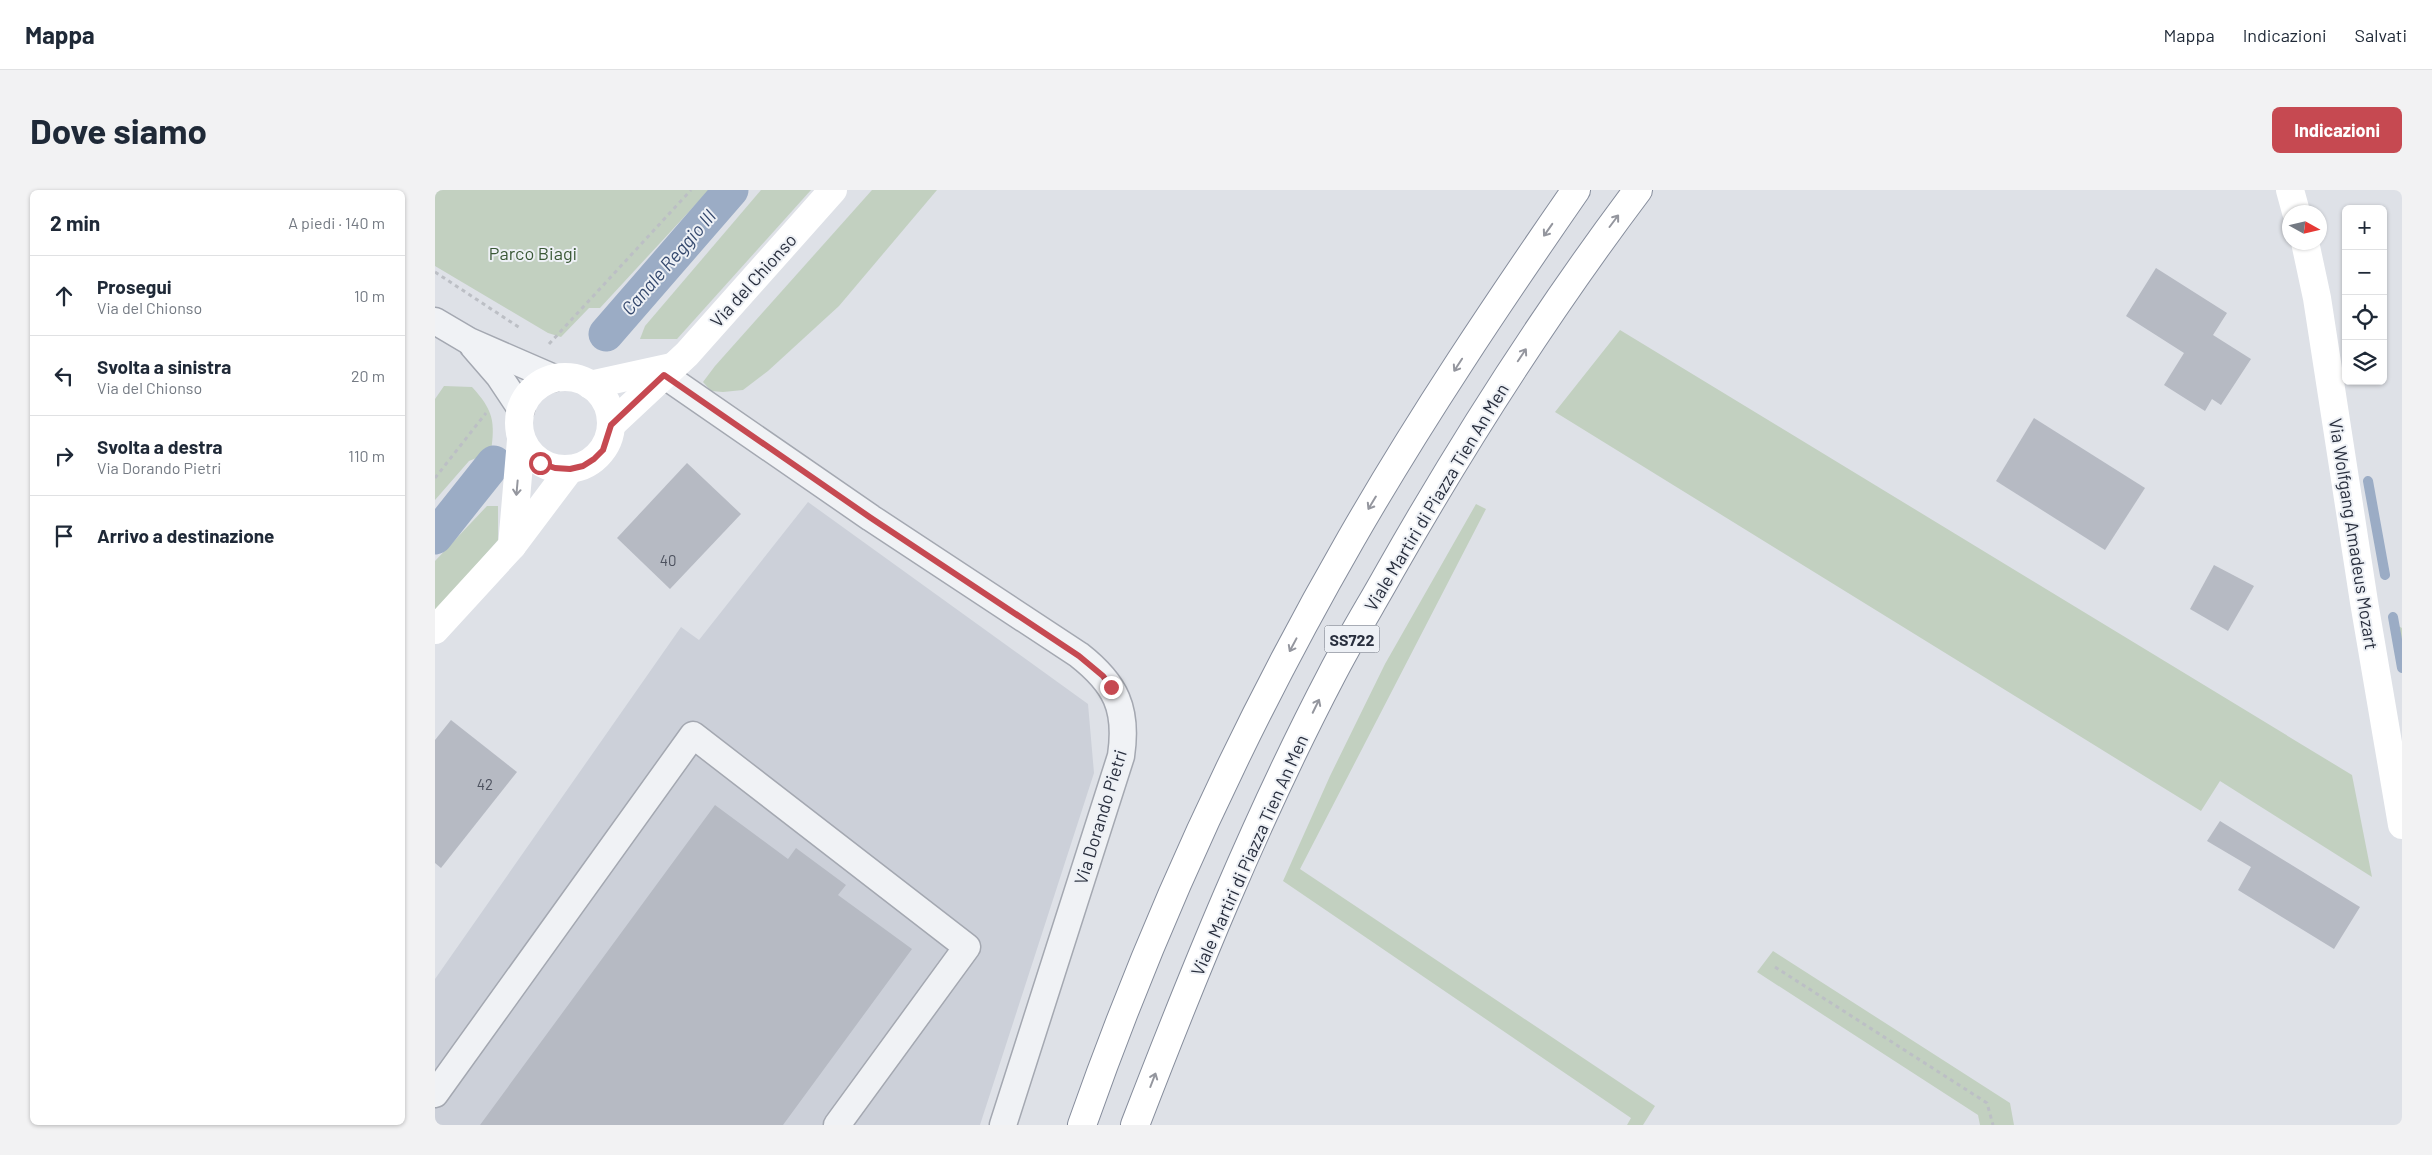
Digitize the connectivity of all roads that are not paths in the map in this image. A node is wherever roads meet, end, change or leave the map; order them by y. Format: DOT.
graph roads {
  1 [pos="833,190"];
  2 [pos="1576,190"];
  3 [pos="1638,190"];
  4 [pos="2290,190"];
  5 [pos="2294,205"];
  6 [pos="2307,250"];
  7 [pos="435,321"];
  8 [pos="469,341"];
  9 [pos="668,371"];
  10 [pos="554,378"];
  11 [pos="590,385"];
  12 [pos="521,409"];
  13 [pos="611,425"];
  14 [pos="521,440"];
  15 [pos="570,469"];
  16 [pos="512,546"];
  17 [pos="435,630"];
  18 [pos="2402,825"];
  19 [pos="435,1094"];
  20 [pos="837,1125"];
  21 [pos="1003,1125"];
  22 [pos="1082,1125"];
  23 [pos="1135,1125"];
  1 -- 9 [label="main road, Via del Chionso"];
  2 -- 22 [label="main road, SS722, one-way"];
  23 -- 3 [label="main road, Viale Martiri di Piazza Tien An Men / SS722, one-way"];
  4 -- 5 [label="main road"];
  6 -- 18 [label="main road, Via Wolfgang Amadeus Mozart"];
  7 -- 8 [label="street"];
  8 -- 10 [label="street"];
  8 -- 12 [label="street"];
  9 -- 11 [label="main road"];
  9 -- 13 [label="main road, Via del Chionso"];
  9 -- 21 [label="street, Via Dorando Pietri"];
  10 -- 11 [label="main road"];
  10 -- 12 [label="main road"];
  11 -- 13 [label="main road"];
  12 -- 14 [label="main road"];
  13 -- 15 [label="main road, Via del Chionso"];
  14 -- 15 [label="main road"];
  14 -- 16 [label="main road, one-way"];
  15 -- 16 [label="main road, Via del Chionso"];
  16 -- 17 [label="main road, Via del Chionso"];
  19 -- 20 [label="street"];
}
